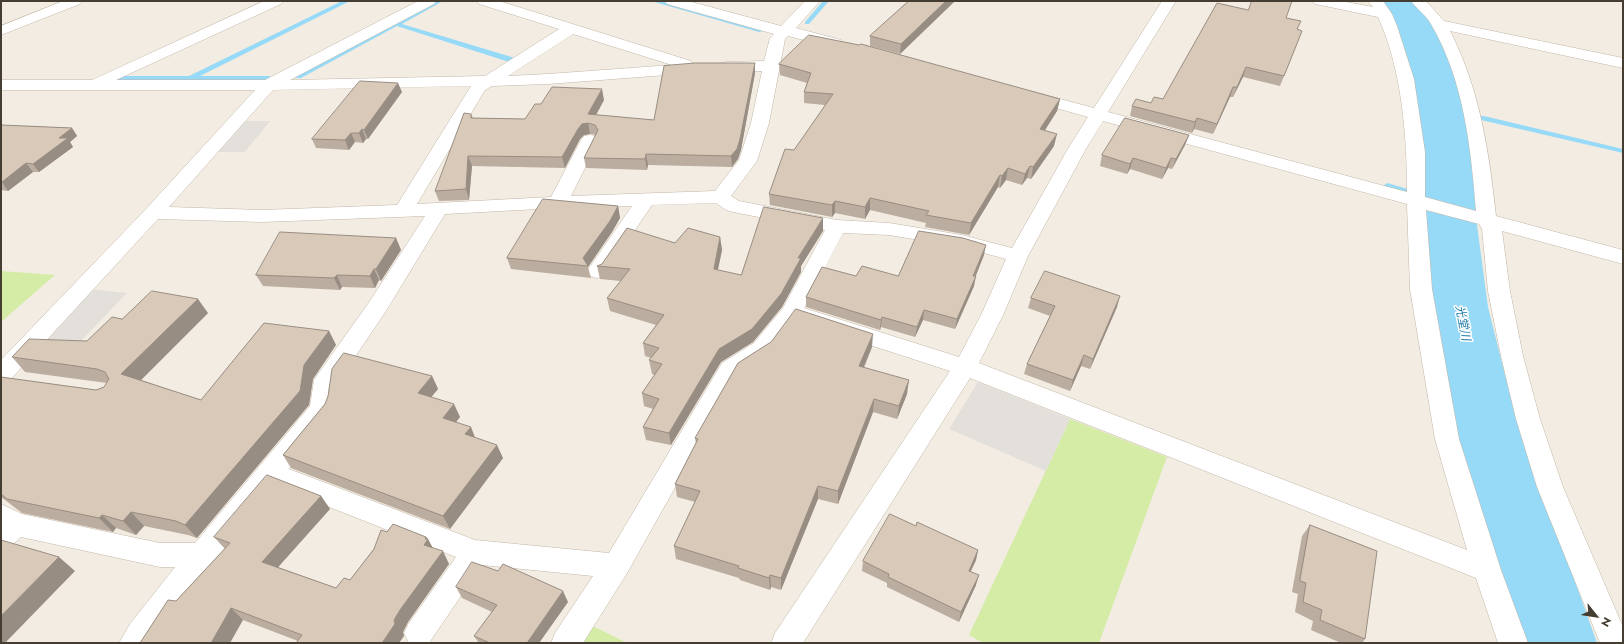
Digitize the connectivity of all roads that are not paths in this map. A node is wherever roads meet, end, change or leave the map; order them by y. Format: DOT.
graph roads {
  1 [pos="75,1"];
  2 [pos="276,1"];
  3 [pos="429,1"];
  4 [pos="484,1"];
  5 [pos="672,1"];
  6 [pos="813,1"];
  7 [pos="1169,1"];
  8 [pos="1320,1"];
  9 [pos="1418,1"];
  10 [pos="34,3"];
  11 [pos="1380,8"];
  12 [pos="52,10"];
  13 [pos="1440,25"];
  14 [pos="571,28"];
  15 [pos="1,31"];
  16 [pos="784,31"];
  17 [pos="851,47"];
  18 [pos="1623,63"];
  19 [pos="771,66"];
  20 [pos="696,67"];
  21 [pos="488,81"];
  22 [pos="1,85"];
  23 [pos="93,85"];
  24 [pos="268,85"];
  25 [pos="1012,91"];
  26 [pos="1098,114"];
  27 [pos="590,140"];
  28 [pos="720,197"];
  29 [pos="646,199"];
  30 [pos="1418,201"];
  31 [pos="558,202"];
  32 [pos="439,209"];
  33 [pos="403,211"];
  34 [pos="153,213"];
  35 [pos="1483,220"];
  36 [pos="837,226"];
  37 [pos="1018,256"];
  38 [pos="1623,257"];
  39 [pos="597,271"];
  40 [pos="791,312"];
  41 [pos="965,367"];
  42 [pos="1,374"];
  43 [pos="1,379"];
  44 [pos="24,382"];
  45 [pos="271,473"];
  46 [pos="6,526"];
  47 [pos="475,552"];
  48 [pos="202,555"];
  49 [pos="616,566"];
  50 [pos="1487,570"];
  51 [pos="1615,630"];
  52 [pos="419,633"];
  53 [pos="134,643"];
  54 [pos="566,643"];
  55 [pos="786,643"];
  56 [pos="1513,643"];
  1 -- 12 [label="street"];
  2 -- 23 [label="street"];
  3 -- 24 [label="street"];
  4 -- 14 [label="street"];
  5 -- 16 [label="street"];
  6 -- 16 [label="street"];
  7 -- 26 [label="street"];
  8 -- 11 [label="street"];
  9 -- 13 [label="street"];
  10 -- 12 [label="street"];
  11 -- 30 [label="street"];
  12 -- 15 [label="street"];
  13 -- 18 [label="street"];
  13 -- 35 [label="street"];
  14 -- 20 [label="street"];
  14 -- 21 [label="street"];
  16 -- 17 [label="street"];
  16 -- 19 [label="street"];
  19 -- 20 [label="street"];
  19 -- 28 [label="street"];
  20 -- 21 [label="street"];
  21 -- 24 [label="street"];
  21 -- 33 [label="street"];
  22 -- 23 [label="street"];
  23 -- 24 [label="street"];
  24 -- 34 [label="street"];
  25 -- 26 [label="street"];
  26 -- 30 [label="street"];
  26 -- 37 [label="street"];
  27 -- 31 [label="street"];
  28 -- 29 [label="street"];
  28 -- 36 [label="street"];
  29 -- 31 [label="street"];
  29 -- 39 [label="street"];
  30 -- 35 [label="street"];
  30 -- 50 [label="street"];
  31 -- 32 [label="street"];
  32 -- 33 [label="street"];
  32 -- 45 [label="street"];
  33 -- 34 [label="street"];
  34 -- 42 [label="street"];
  35 -- 38 [label="street"];
  35 -- 51 [label="street"];
  36 -- 37 [label="street"];
  36 -- 40 [label="street"];
  37 -- 41 [label="street"];
  40 -- 41 [label="street"];
  40 -- 49 [label="street"];
  41 -- 50 [label="street"];
  41 -- 55 [label="street"];
  43 -- 44 [label="street"];
  45 -- 47 [label="street"];
  45 -- 48 [label="street"];
  46 -- 48 [label="street"];
  47 -- 49 [label="street"];
  47 -- 52 [label="street"];
  48 -- 53 [label="street"];
  49 -- 54 [label="street"];
  50 -- 56 [label="street"];
}
